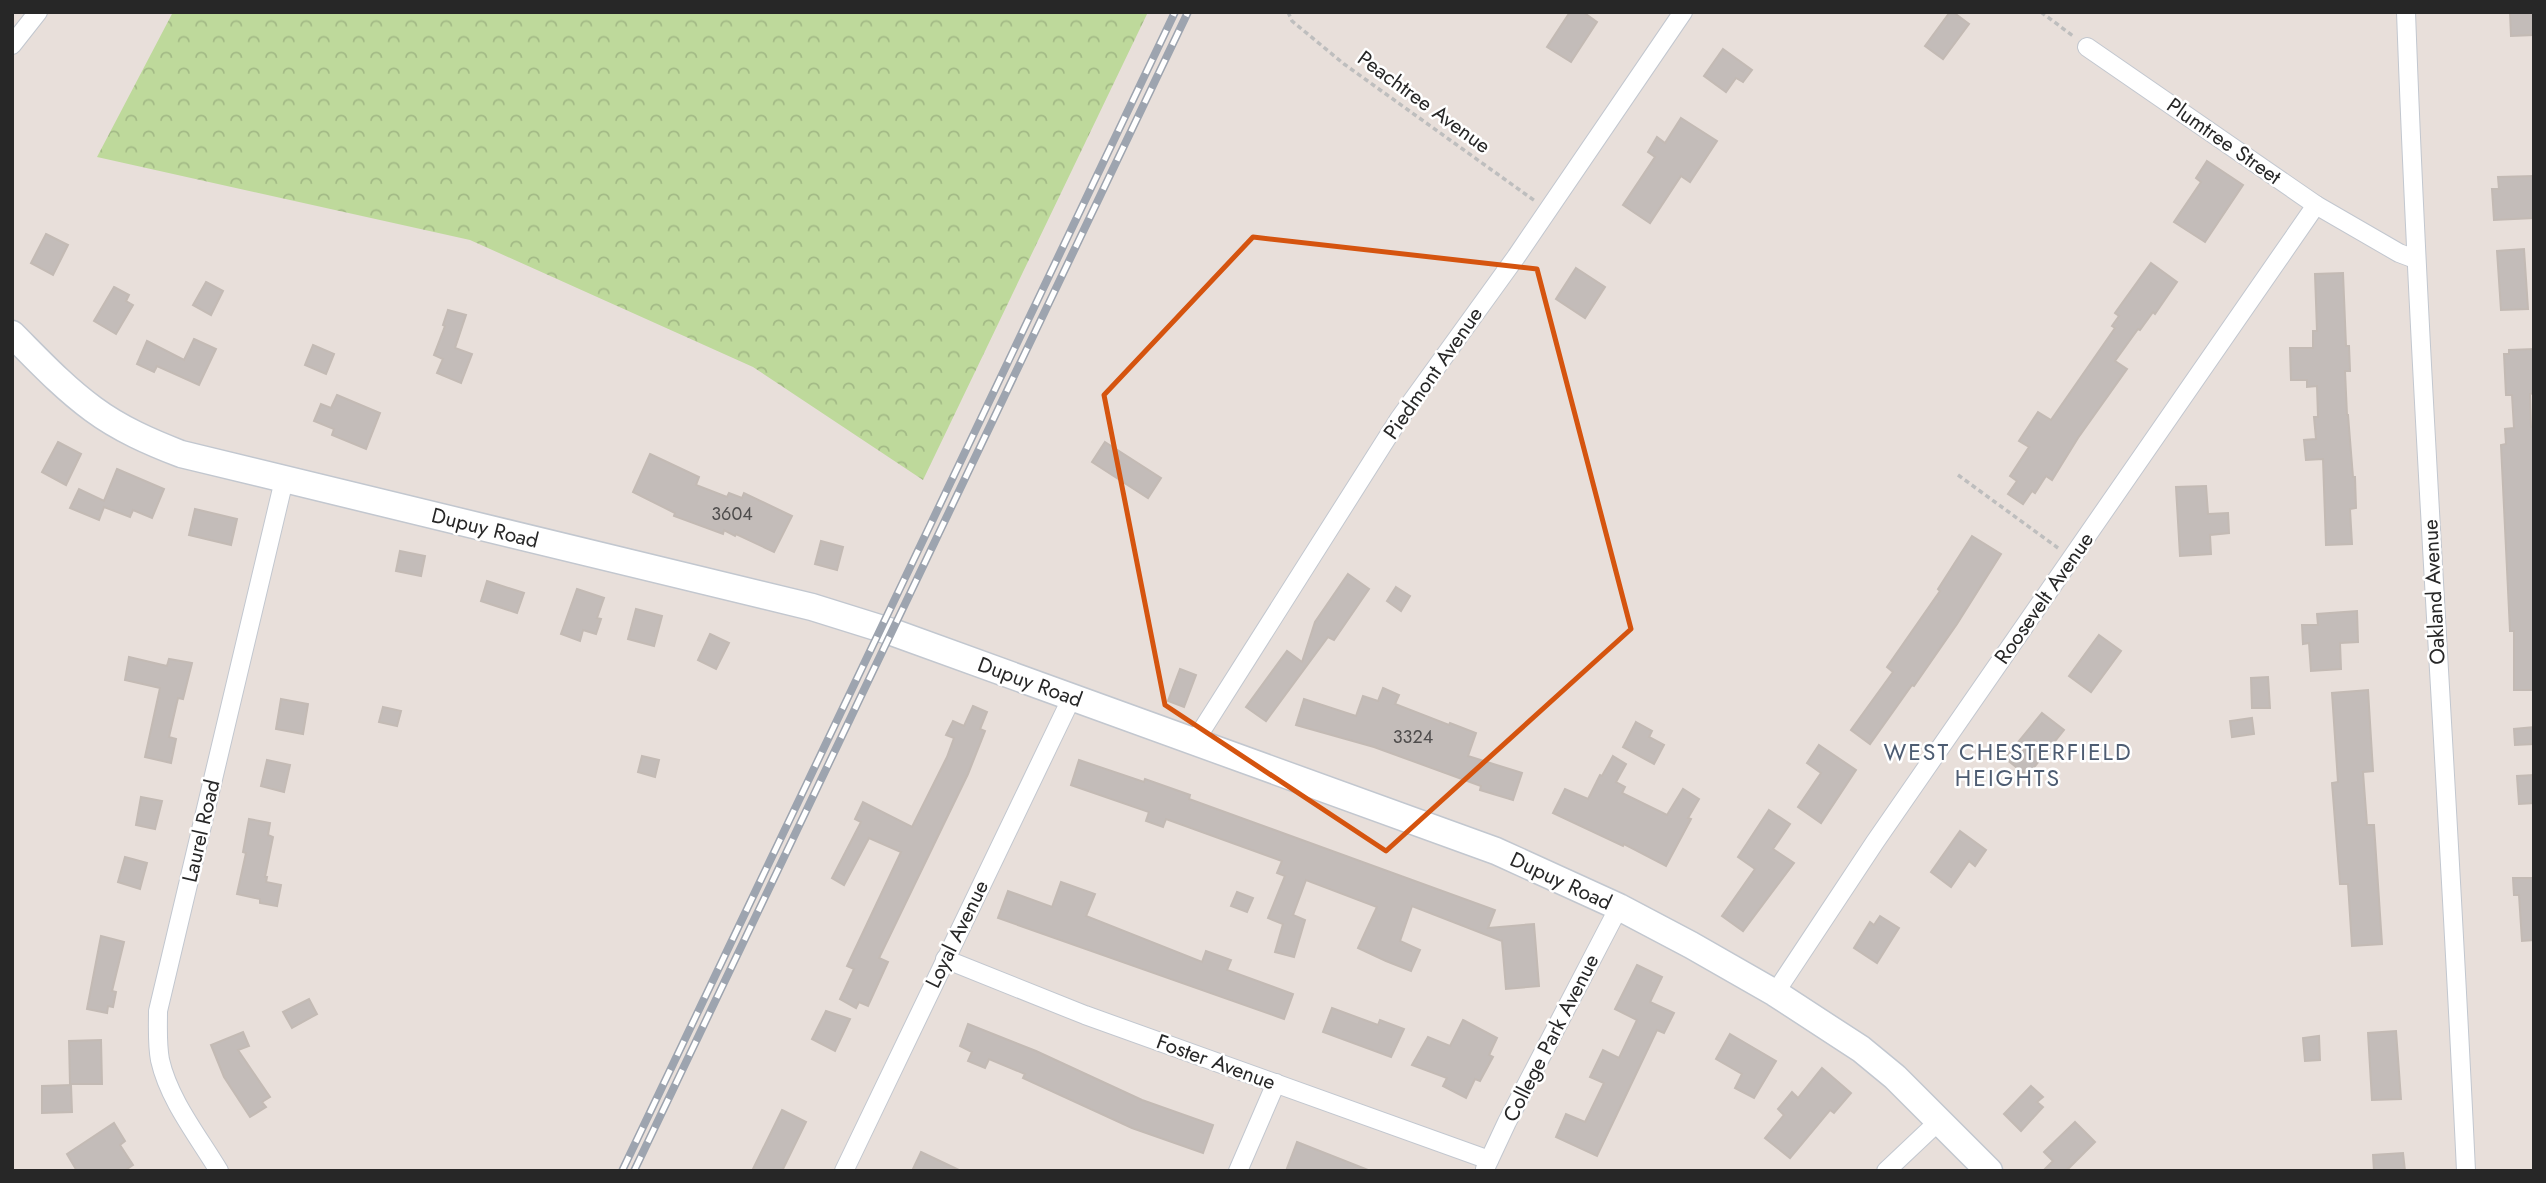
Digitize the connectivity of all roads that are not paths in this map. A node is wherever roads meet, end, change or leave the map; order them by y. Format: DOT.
graph roads {
  1 [pos="38,12"];
  2 [pos="1683,12"];
  3 [pos="2406,12"];
  4 [pos="12,45"];
  5 [pos="2087,47"];
  6 [pos="2316,205"];
  7 [pos="2415,259"];
  8 [pos="12,334"];
  9 [pos="284,480"];
  10 [pos="1072,697"];
  11 [pos="1195,741"];
  12 [pos="1619,907"];
  13 [pos="945,959"];
  14 [pos="1775,993"];
  15 [pos="1276,1083"];
  16 [pos="1940,1120"];
  17 [pos="1487,1165"];
  18 [pos="219,1171"];
  19 [pos="844,1171"];
  20 [pos="1238,1171"];
  21 [pos="1885,1171"];
  22 [pos="1989,1171"];
  23 [pos="2466,1171"];
  1 -- 4 [label="street"];
  2 -- 11 [label="street, Piedmont Avenue"];
  3 -- 7 [label="street, Oakland Avenue"];
  5 -- 6 [label="street, Plumtree Street"];
  6 -- 7 [label="street, Plumtree Street"];
  6 -- 14 [label="street, Roosevelt Avenue"];
  7 -- 23 [label="street, Oakland Avenue"];
  8 -- 9 [label="street, Dupuy Road"];
  9 -- 10 [label="street, Dupuy Road"];
  9 -- 18 [label="street, Laurel Road"];
  10 -- 11 [label="street, Dupuy Road"];
  10 -- 13 [label="street, Loyal Avenue"];
  11 -- 12 [label="street, Dupuy Road"];
  12 -- 14 [label="street, Dupuy Road"];
  12 -- 17 [label="street, College Park Avenue"];
  13 -- 15 [label="street, Foster Avenue"];
  13 -- 19 [label="street, Loyal Avenue"];
  14 -- 16 [label="street, Dupuy Road"];
  15 -- 17 [label="street, Foster Avenue"];
  15 -- 20 [label="street"];
  16 -- 21 [label="street"];
  16 -- 22 [label="street, Dupuy Road"];
}
